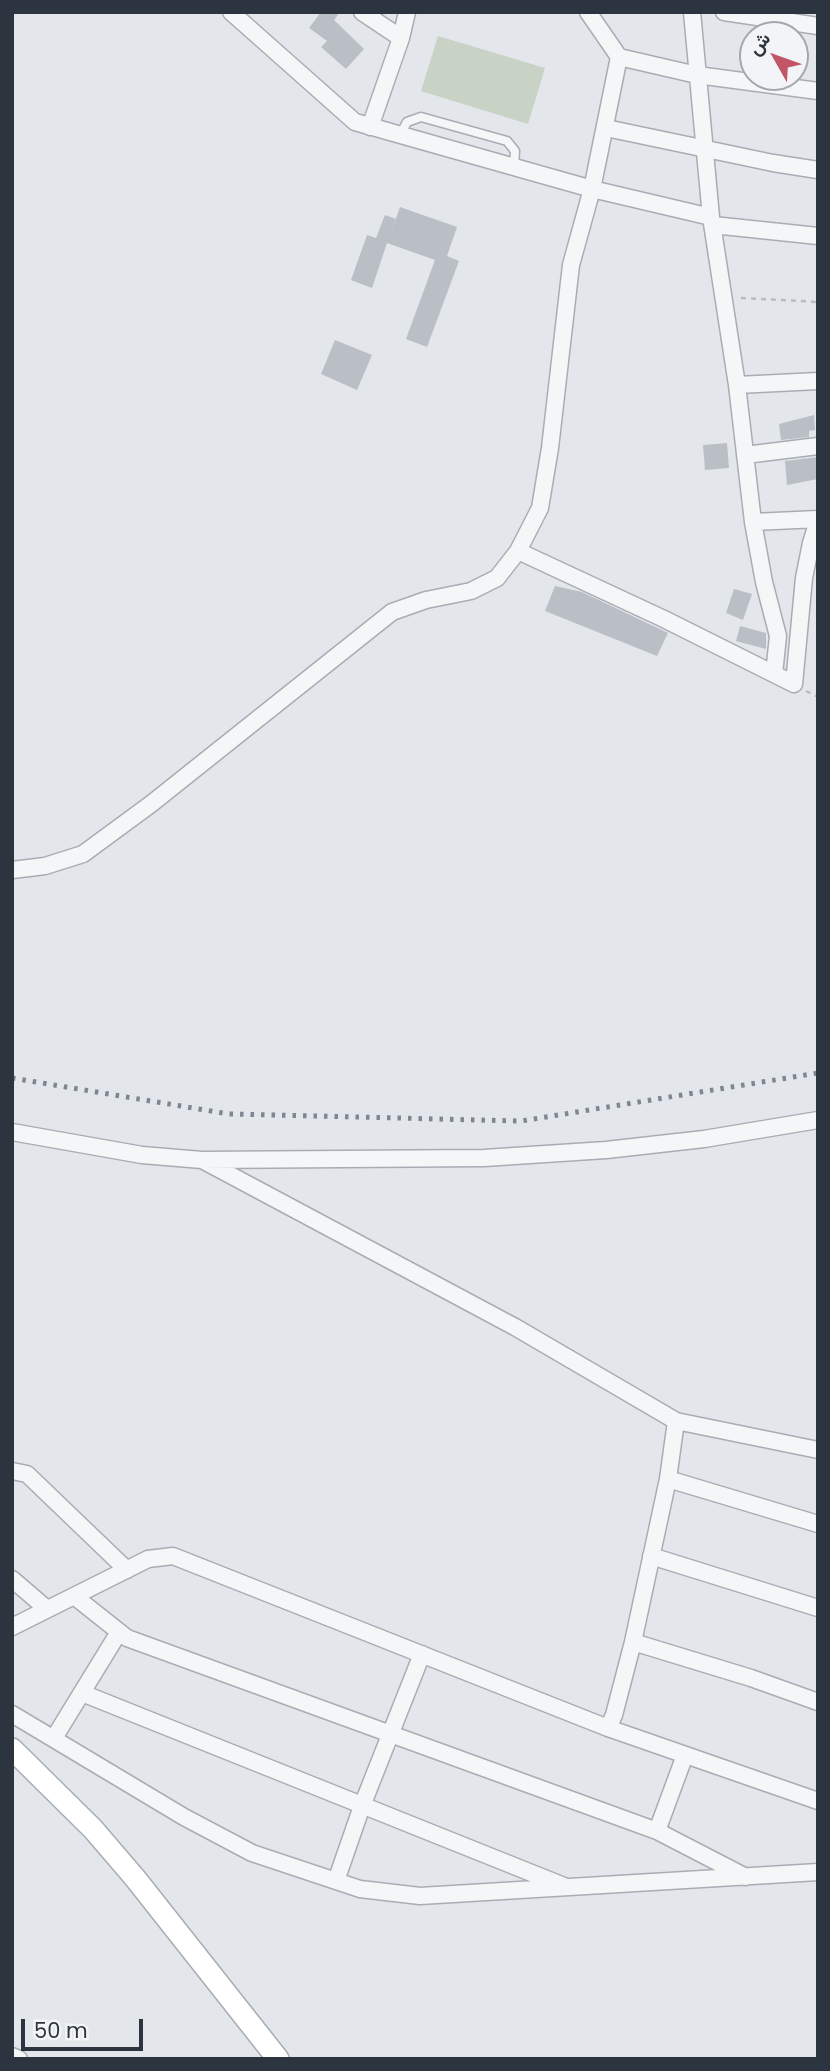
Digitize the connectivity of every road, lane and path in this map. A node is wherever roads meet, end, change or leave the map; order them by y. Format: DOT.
graph roads {
  1 [pos="231,12"];
  2 [pos="362,12"];
  3 [pos="407,12"];
  4 [pos="588,12"];
  5 [pos="692,12"];
  6 [pos="724,12"];
  7 [pos="818,26"];
  8 [pos="401,38"];
  9 [pos="619,57"];
  10 [pos="696,75"];
  11 [pos="818,91"];
  12 [pos="370,127"];
  13 [pos="606,128"];
  14 [pos="400,135"];
  15 [pos="704,148"];
  16 [pos="514,167"];
  17 [pos="818,170"];
  18 [pos="592,189"];
  19 [pos="712,221"];
  20 [pos="818,236"];
  21 [pos="724,297"];
  22 [pos="818,302"];
  23 [pos="818,381"];
  24 [pos="737,385"];
  25 [pos="818,446"];
  26 [pos="745,455"];
  27 [pos="818,520"];
  28 [pos="753,522"];
  29 [pos="518,551"];
  30 [pos="774,674"];
  31 [pos="12,870"];
  32 [pos="818,1120"];
  33 [pos="12,1132"];
  34 [pos="202,1160"];
  35 [pos="676,1421"];
  36 [pos="818,1450"];
  37 [pos="12,1471"];
  38 [pos="668,1479"];
  39 [pos="818,1524"];
  40 [pos="650,1556"];
  41 [pos="127,1570"];
  42 [pos="12,1579"];
  43 [pos="74,1596"];
  44 [pos="818,1608"];
  45 [pos="47,1609"];
  46 [pos="12,1626"];
  47 [pos="120,1632"];
  48 [pos="633,1642"];
  49 [pos="422,1654"];
  50 [pos="82,1693"];
  51 [pos="818,1702"];
  52 [pos="12,1714"];
  53 [pos="608,1728"];
  54 [pos="391,1734"];
  55 [pos="54,1738"];
  56 [pos="12,1749"];
  57 [pos="685,1755"];
  58 [pos="818,1801"];
  59 [pos="362,1806"];
  60 [pos="657,1831"];
  61 [pos="818,1872"];
  62 [pos="746,1877"];
  63 [pos="336,1881"];
  64 [pos="569,1889"];
  65 [pos="12,2056"];
  66 [pos="19,2059"];
  67 [pos="278,2059"];
  1 -- 12 [label="street"];
  2 -- 8 [label="street"];
  3 -- 8 [label="street"];
  4 -- 9 [label="street"];
  5 -- 10 [label="street"];
  6 -- 7 [label="street"];
  8 -- 12 [label="street"];
  9 -- 10 [label="street"];
  9 -- 13 [label="street"];
  10 -- 11 [label="street"];
  10 -- 15 [label="street"];
  12 -- 14 [label="street"];
  13 -- 15 [label="street"];
  13 -- 18 [label="street"];
  14 -- 16 [label="street"];
  14 -- 16 [label="lane"];
  15 -- 17 [label="street"];
  15 -- 19 [label="street"];
  16 -- 18 [label="street"];
  18 -- 19 [label="street"];
  18 -- 29 [label="street"];
  19 -- 20 [label="street"];
  19 -- 21 [label="street"];
  21 -- 22 [label="path"];
  21 -- 24 [label="street"];
  23 -- 24 [label="street"];
  24 -- 26 [label="street"];
  25 -- 26 [label="street"];
  26 -- 28 [label="street"];
  27 -- 28 [label="street"];
  27 -- 30 [label="street"];
  28 -- 30 [label="street"];
  29 -- 30 [label="street"];
  29 -- 31 [label="street"];
  32 -- 34 [label="street"];
  33 -- 34 [label="street"];
  34 -- 35 [label="street"];
  35 -- 36 [label="street"];
  35 -- 38 [label="street"];
  37 -- 41 [label="street"];
  38 -- 39 [label="street"];
  38 -- 40 [label="street"];
  40 -- 44 [label="street"];
  40 -- 48 [label="street"];
  41 -- 43 [label="street"];
  41 -- 49 [label="street"];
  42 -- 45 [label="street"];
  43 -- 45 [label="street"];
  43 -- 47 [label="street"];
  45 -- 46 [label="street"];
  47 -- 50 [label="street"];
  47 -- 54 [label="street"];
  48 -- 51 [label="street"];
  48 -- 53 [label="street"];
  49 -- 53 [label="street"];
  49 -- 54 [label="street"];
  50 -- 55 [label="street"];
  50 -- 59 [label="street"];
  52 -- 55 [label="street"];
  53 -- 57 [label="street"];
  54 -- 59 [label="street"];
  54 -- 60 [label="street"];
  55 -- 63 [label="street"];
  56 -- 67 [label="street"];
  57 -- 58 [label="street"];
  57 -- 60 [label="street"];
  59 -- 63 [label="street"];
  59 -- 64 [label="street"];
  60 -- 62 [label="street"];
  61 -- 62 [label="street"];
  62 -- 64 [label="street"];
  63 -- 64 [label="street"];
  65 -- 66 [label="street"];
}
